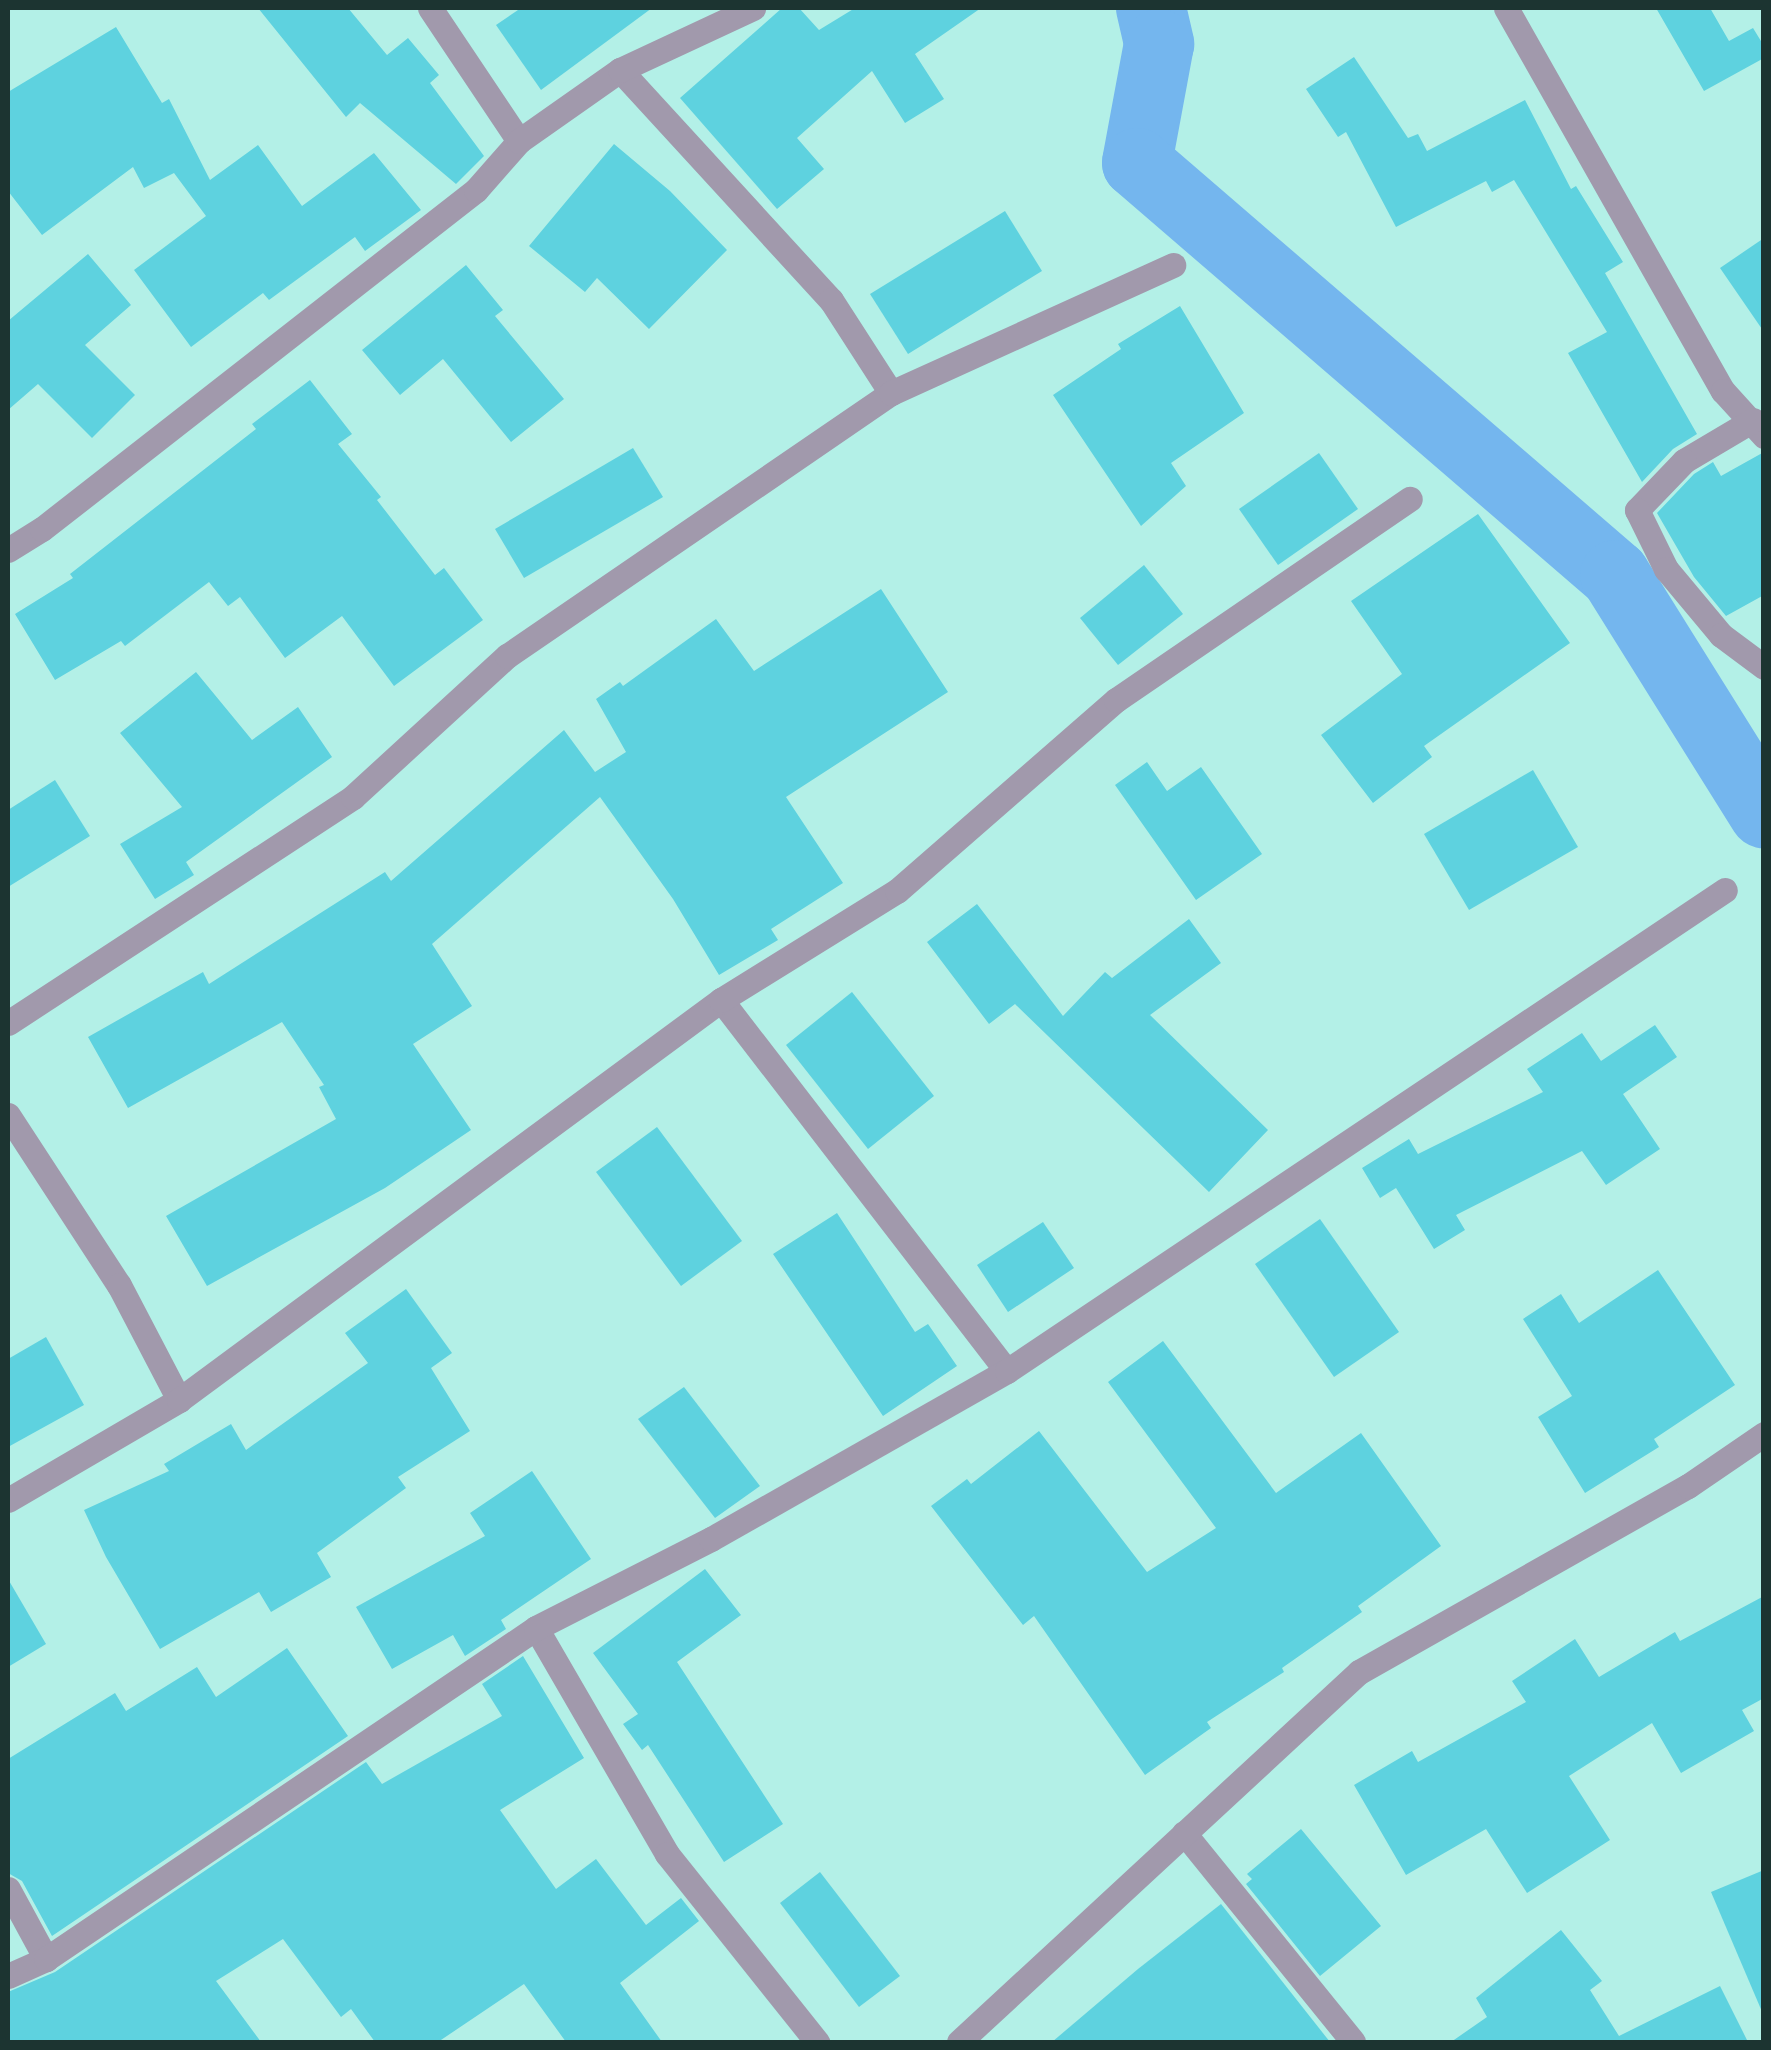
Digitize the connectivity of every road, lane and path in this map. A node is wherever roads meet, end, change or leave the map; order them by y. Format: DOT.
graph roads {
  1 [pos="430,8"];
  2 [pos="754,8"];
  3 [pos="1506,8"];
  4 [pos="620,70"];
  5 [pos="519,141"];
  6 [pos="1173,264"];
  7 [pos="891,393"];
  8 [pos="1758,428"];
  9 [pos="1410,499"];
  10 [pos="8,550"];
  11 [pos="1764,667"];
  12 [pos="1725,890"];
  13 [pos="721,1000"];
  14 [pos="8,1023"];
  15 [pos="8,1116"];
  16 [pos="1007,1370"];
  17 [pos="179,1400"];
  18 [pos="1764,1434"];
  19 [pos="8,1500"];
  20 [pos="536,1628"];
  21 [pos="1184,1833"];
  22 [pos="8,1889"];
  23 [pos="46,1958"];
  24 [pos="8,1976"];
  25 [pos="817,2042"];
  26 [pos="959,2042"];
  27 [pos="1354,2042"];
  1 -- 5 [label="street"];
  2 -- 4 [label="street"];
  3 -- 8 [label="street"];
  4 -- 5 [label="street"];
  4 -- 7 [label="street"];
  5 -- 10 [label="street"];
  6 -- 7 [label="street"];
  7 -- 14 [label="street"];
  8 -- 11 [label="street"];
  9 -- 13 [label="street"];
  12 -- 16 [label="street"];
  13 -- 16 [label="street"];
  13 -- 17 [label="street"];
  15 -- 17 [label="street"];
  16 -- 20 [label="street"];
  17 -- 19 [label="street"];
  18 -- 21 [label="street"];
  20 -- 23 [label="street"];
  20 -- 25 [label="street"];
  21 -- 26 [label="street"];
  21 -- 27 [label="street"];
  22 -- 23 [label="street"];
  23 -- 24 [label="street"];
}
